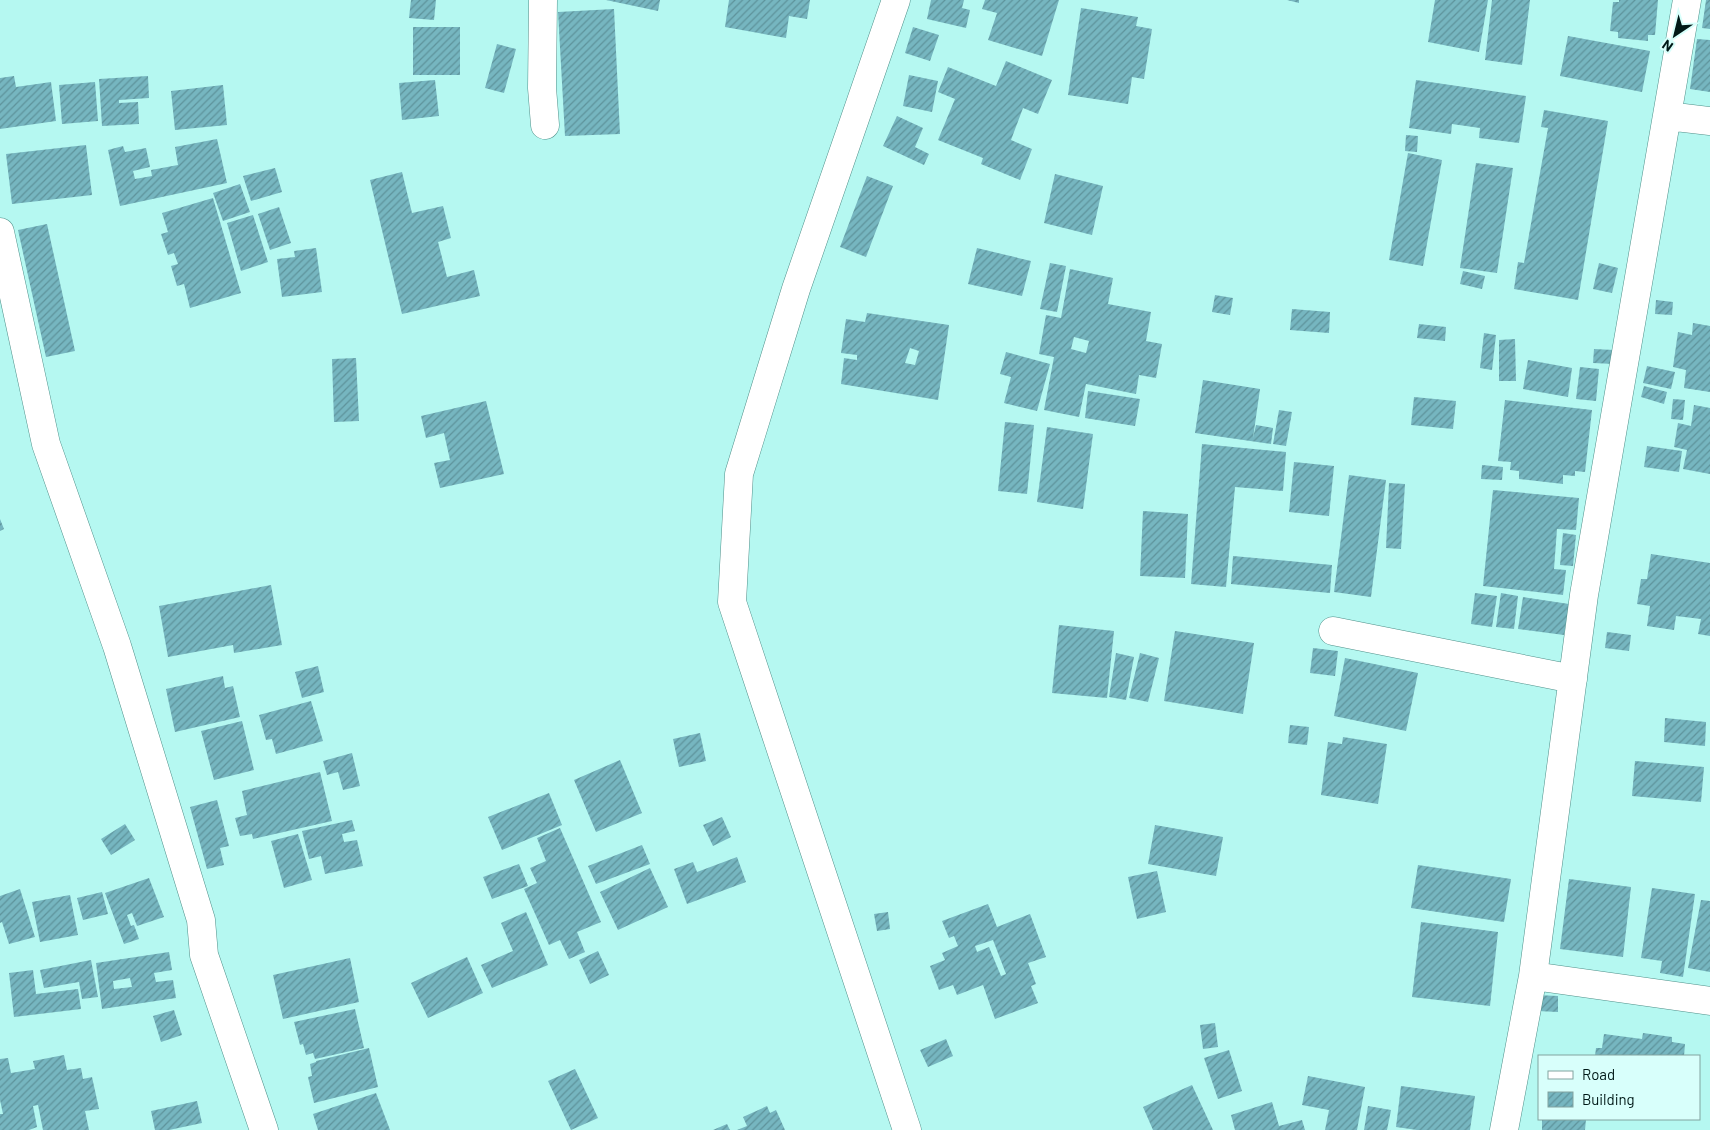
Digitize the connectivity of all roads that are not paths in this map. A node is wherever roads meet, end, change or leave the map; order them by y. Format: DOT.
graph roads {
  1 [pos="543,0"];
  2 [pos="896,0"];
  3 [pos="1687,0"];
  4 [pos="1667,116"];
  5 [pos="1710,122"];
  6 [pos="545,125"];
  7 [pos="0,232"];
  8 [pos="1333,631"];
  9 [pos="1573,679"];
  10 [pos="1533,976"];
  11 [pos="1710,1001"];
  12 [pos="264,1130"];
  13 [pos="907,1130"];
  14 [pos="1504,1130"];
  1 -- 6 [label="street"];
  2 -- 13 [label="street"];
  3 -- 4 [label="street"];
  4 -- 5 [label="street"];
  4 -- 9 [label="street"];
  7 -- 12 [label="street"];
  8 -- 9 [label="street"];
  9 -- 10 [label="street"];
  10 -- 11 [label="street"];
  10 -- 14 [label="street"];
}
